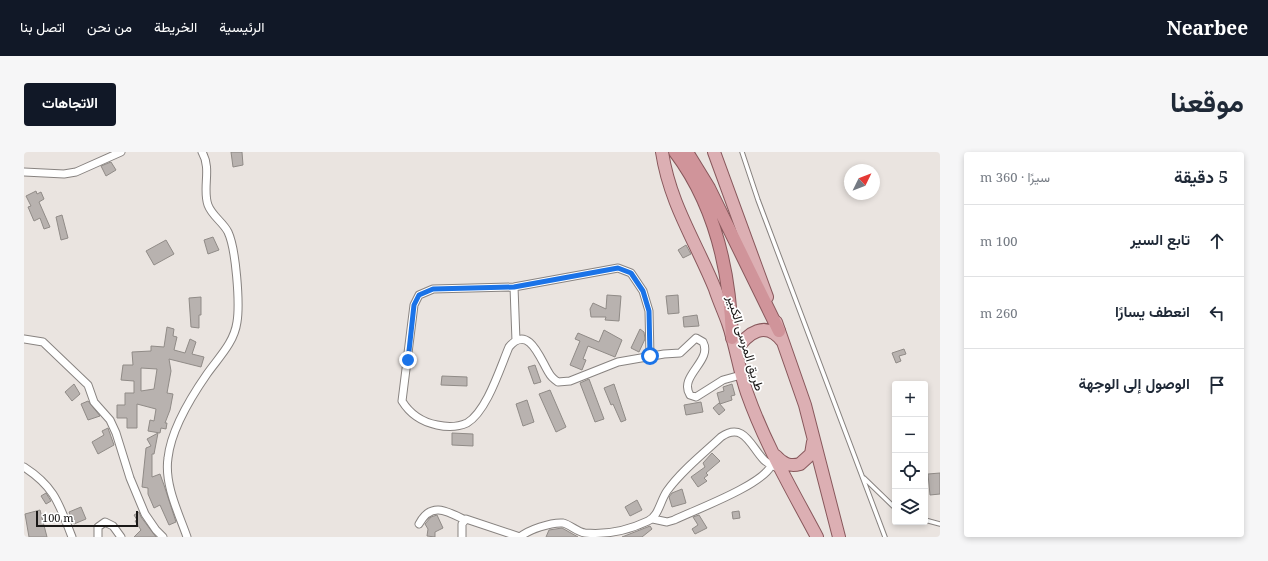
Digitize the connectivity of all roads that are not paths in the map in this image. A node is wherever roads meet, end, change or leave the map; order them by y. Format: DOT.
graph roads {
  1 [pos="121,152"];
  2 [pos="202,152"];
  3 [pos="662,152"];
  4 [pos="676,152"];
  5 [pos="687,152"];
  6 [pos="714,152"];
  7 [pos="742,152"];
  8 [pos="24,172"];
  9 [pos="514,287"];
  10 [pos="782,337"];
  11 [pos="732,338"];
  12 [pos="24,339"];
  13 [pos="516,341"];
  14 [pos="736,351"];
  15 [pos="650,356"];
  16 [pos="741,375"];
  17 [pos="813,435"];
  18 [pos="771,451"];
  19 [pos="24,466"];
  20 [pos="776,467"];
  21 [pos="863,477"];
  22 [pos="892,505"];
  23 [pos="653,519"];
  24 [pos="465,520"];
  25 [pos="928,521"];
  26 [pos="419,524"];
  27 [pos="940,524"];
  28 [pos="72,537"];
  29 [pos="98,537"];
  30 [pos="121,537"];
  31 [pos="163,537"];
  32 [pos="187,537"];
  33 [pos="462,537"];
  34 [pos="520,537"];
  35 [pos="817,537"];
  36 [pos="839,537"];
  37 [pos="885,537"];
  1 -- 8 [label="street"];
  2 -- 32 [label="street"];
  3 -- 11 [label="main road, طريق المرسى الكبير"];
  4 -- 11 [label="highway"];
  5 -- 10 [label="highway"];
  6 -- 10 [label="main road"];
  7 -- 21 [label="lane"];
  9 -- 13 [label="street"];
  9 -- 13 [label="street"];
  9 -- 15 [label="street"];
  10 -- 14 [label="main road"];
  10 -- 17 [label="main road"];
  11 -- 14 [label="main road, طريق المرسى الكبير"];
  12 -- 31 [label="street"];
  13 -- 15 [label="street"];
  14 -- 16 [label="main road, طريق المرسى الكبير"];
  15 -- 16 [label="street"];
  16 -- 18 [label="main road, طريق المرسى الكبير"];
  17 -- 18 [label="main road"];
  17 -- 36 [label="main road"];
  18 -- 20 [label="main road, طريق المرسى الكبير"];
  19 -- 28 [label="street"];
  20 -- 23 [label="street"];
  20 -- 23 [label="street"];
  20 -- 35 [label="main road, طريق المرسى الكبير"];
  21 -- 22 [label="lane"];
  21 -- 37 [label="lane"];
  23 -- 34 [label="street"];
  24 -- 26 [label="street"];
  24 -- 33 [label="street"];
  24 -- 34 [label="street"];
  25 -- 27 [label="lane"];
  29 -- 30 [label="street"];
}
